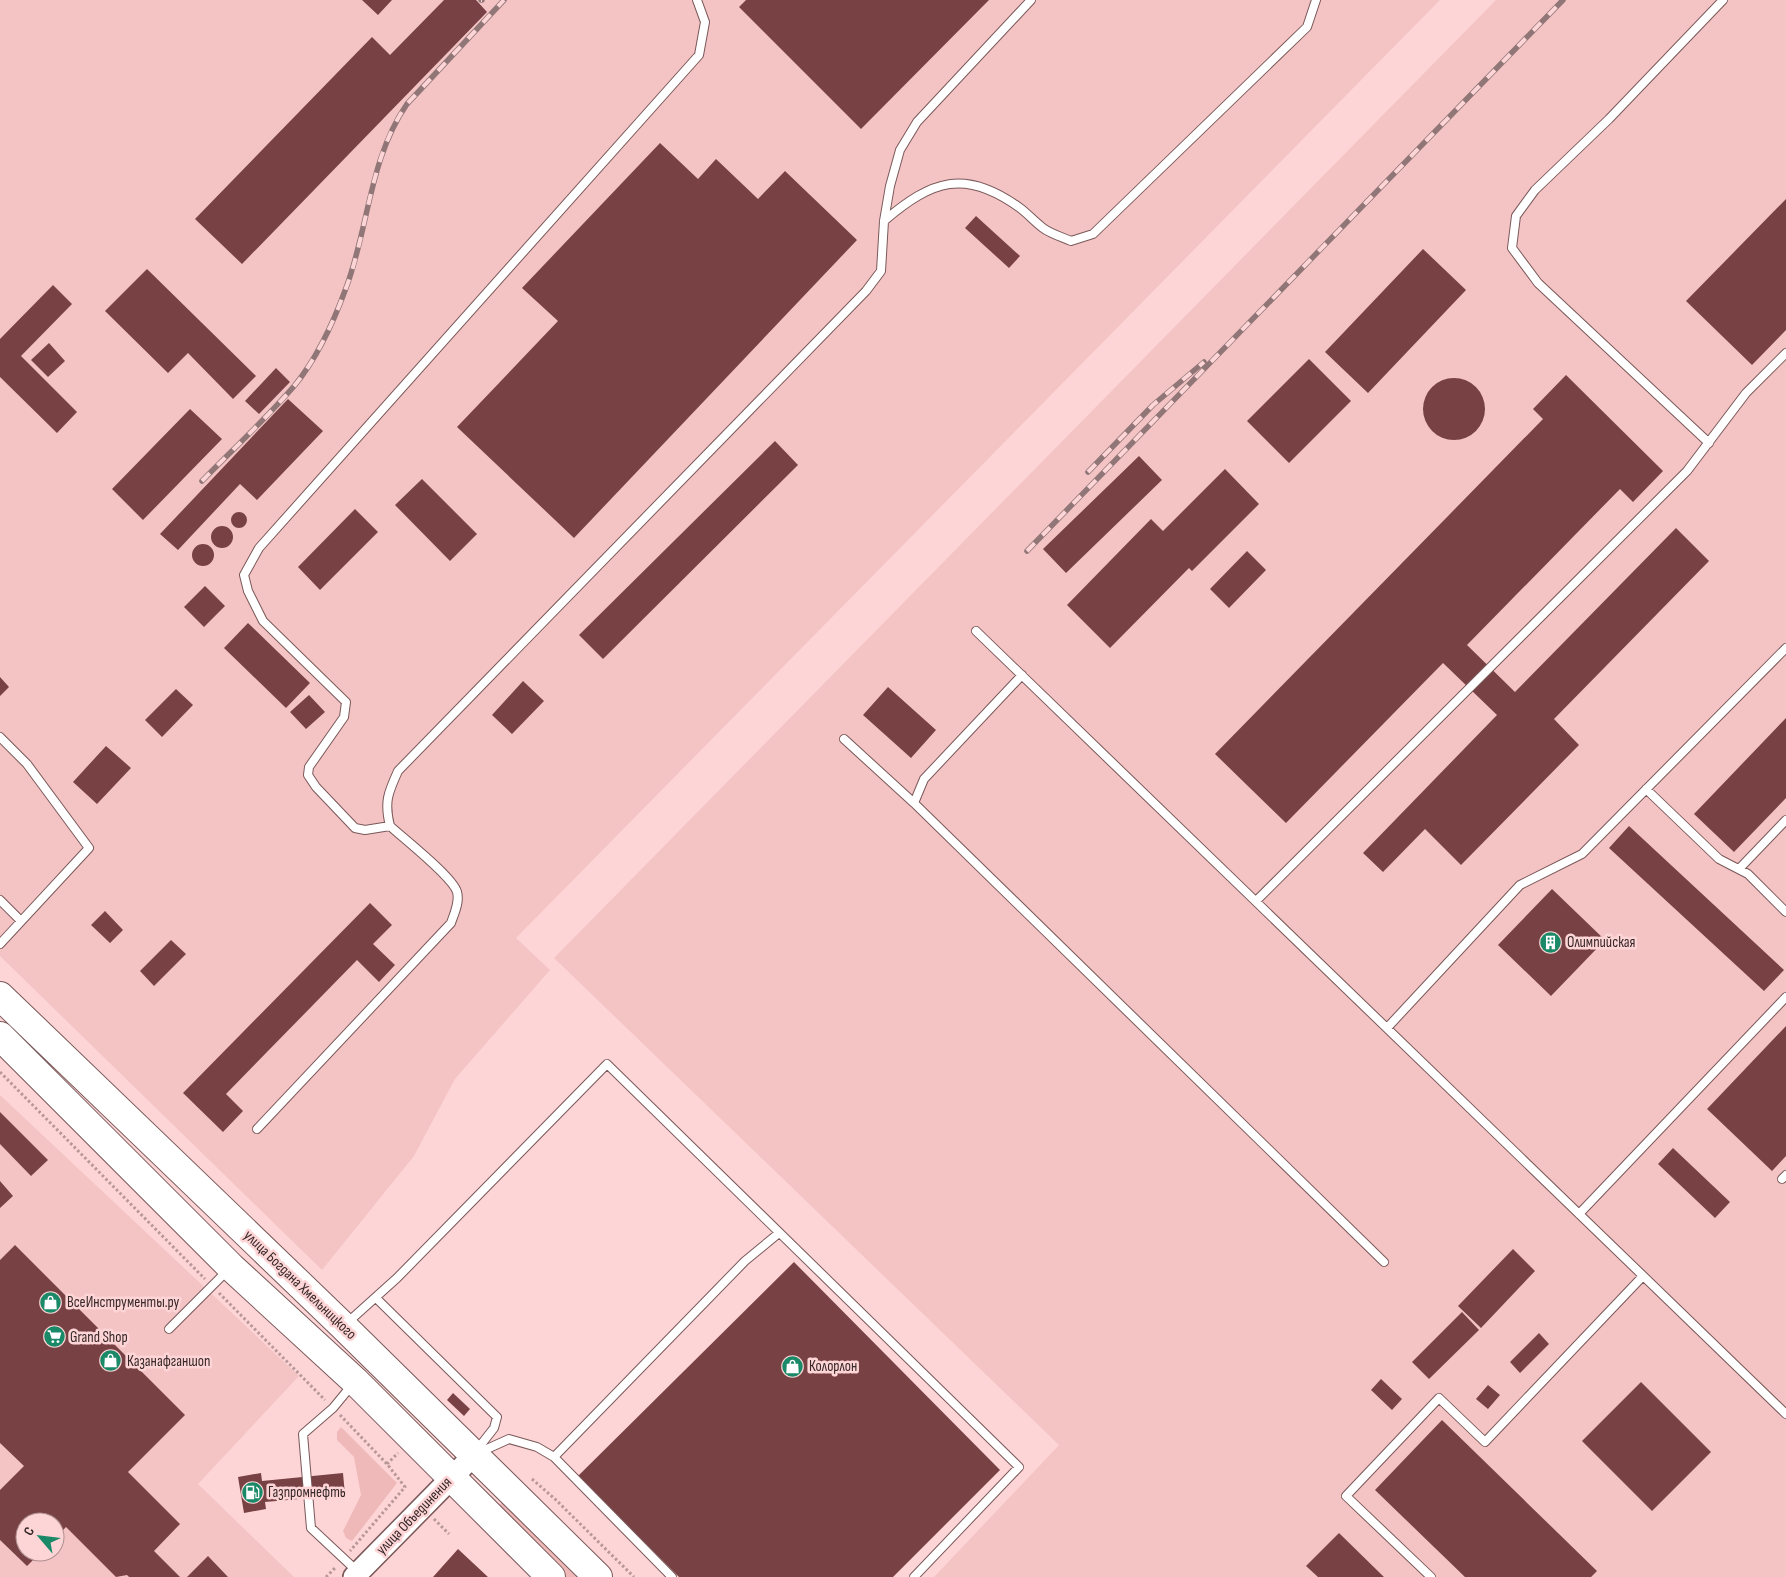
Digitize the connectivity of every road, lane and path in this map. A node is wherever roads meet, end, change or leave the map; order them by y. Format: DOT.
graph roads {
  1 [pos="697,0"];
  2 [pos="1031,0"];
  3 [pos="1316,0"];
  4 [pos="1723,0"];
  5 [pos="884,221"];
  6 [pos="1786,353"];
  7 [pos="1708,443"];
  8 [pos="976,631"];
  9 [pos="1786,648"];
  10 [pos="1022,676"];
  11 [pos="0,738"];
  12 [pos="844,739"];
  13 [pos="1646,790"];
  14 [pos="914,803"];
  15 [pos="1786,820"];
  16 [pos="390,826"];
  17 [pos="1738,869"];
  18 [pos="0,900"];
  19 [pos="1256,902"];
  20 [pos="1786,912"];
  21 [pos="21,921"];
  22 [pos="0,944"];
  23 [pos="0,996"];
  24 [pos="1786,997"];
  25 [pos="1387,1028"];
  26 [pos="0,1036"];
  27 [pos="0,1072"];
  28 [pos="257,1129"];
  29 [pos="1579,1214"];
  30 [pos="779,1233"];
  31 [pos="1384,1262"];
  32 [pos="231,1267"];
  33 [pos="1643,1276"];
  34 [pos="212,1286"];
  35 [pos="376,1298"];
  36 [pos="344,1326"];
  37 [pos="169,1329"];
  38 [pos="355,1381"];
  39 [pos="333,1408"];
  40 [pos="1786,1414"];
  41 [pos="474,1455"];
  42 [pos="554,1456"];
  43 [pos="525,1474"];
  44 [pos="451,1478"];
  45 [pos="352,1570"];
  46 [pos="551,1577"];
  47 [pos="598,1577"];
  48 [pos="634,1577"];
  49 [pos="672,1577"];
  50 [pos="914,1577"];
  51 [pos="1431,1577"];
  1 -- 16 [label="lane"];
  2 -- 5 [label="lane"];
  3 -- 5 [label="lane"];
  4 -- 7 [label="lane"];
  5 -- 16 [label="lane"];
  6 -- 7 [label="lane"];
  7 -- 19 [label="lane"];
  8 -- 10 [label="lane"];
  9 -- 13 [label="lane"];
  10 -- 14 [label="lane"];
  10 -- 19 [label="lane"];
  11 -- 21 [label="lane"];
  12 -- 14 [label="lane"];
  13 -- 17 [label="lane"];
  13 -- 25 [label="lane"];
  14 -- 31 [label="lane"];
  15 -- 17 [label="lane"];
  16 -- 28 [label="lane"];
  17 -- 20 [label="lane"];
  18 -- 21 [label="lane"];
  19 -- 25 [label="lane"];
  21 -- 22 [label="lane"];
  23 -- 36 [label="highway, улица Богдана Хмельницкого"];
  24 -- 29 [label="lane"];
  25 -- 29 [label="lane"];
  26 -- 32 [label="highway"];
  27 -- 34 [label="path"];
  29 -- 33 [label="lane"];
  30 -- 35 [label="lane"];
  30 -- 42 [label="lane"];
  30 -- 50 [label="lane"];
  32 -- 34 [label="lane"];
  32 -- 38 [label="highway"];
  33 -- 40 [label="lane"];
  33 -- 51 [label="lane"];
  34 -- 37 [label="lane"];
  34 -- 39 [label="path"];
  35 -- 36 [label="lane"];
  35 -- 41 [label="lane"];
  36 -- 41 [label="highway, улица Богдана Хмельницкого"];
  38 -- 39 [label="lane"];
  38 -- 44 [label="highway"];
  39 -- 45 [label="lane"];
  39 -- 45 [label="path"];
  41 -- 42 [label="lane"];
  41 -- 44 [label="street, улица Объединения"];
  41 -- 47 [label="highway, улица Богдана Хмельницкого"];
  42 -- 49 [label="lane"];
  43 -- 48 [label="path"];
  44 -- 45 [label="street, улица Объединения"];
  44 -- 46 [label="highway"];
}
